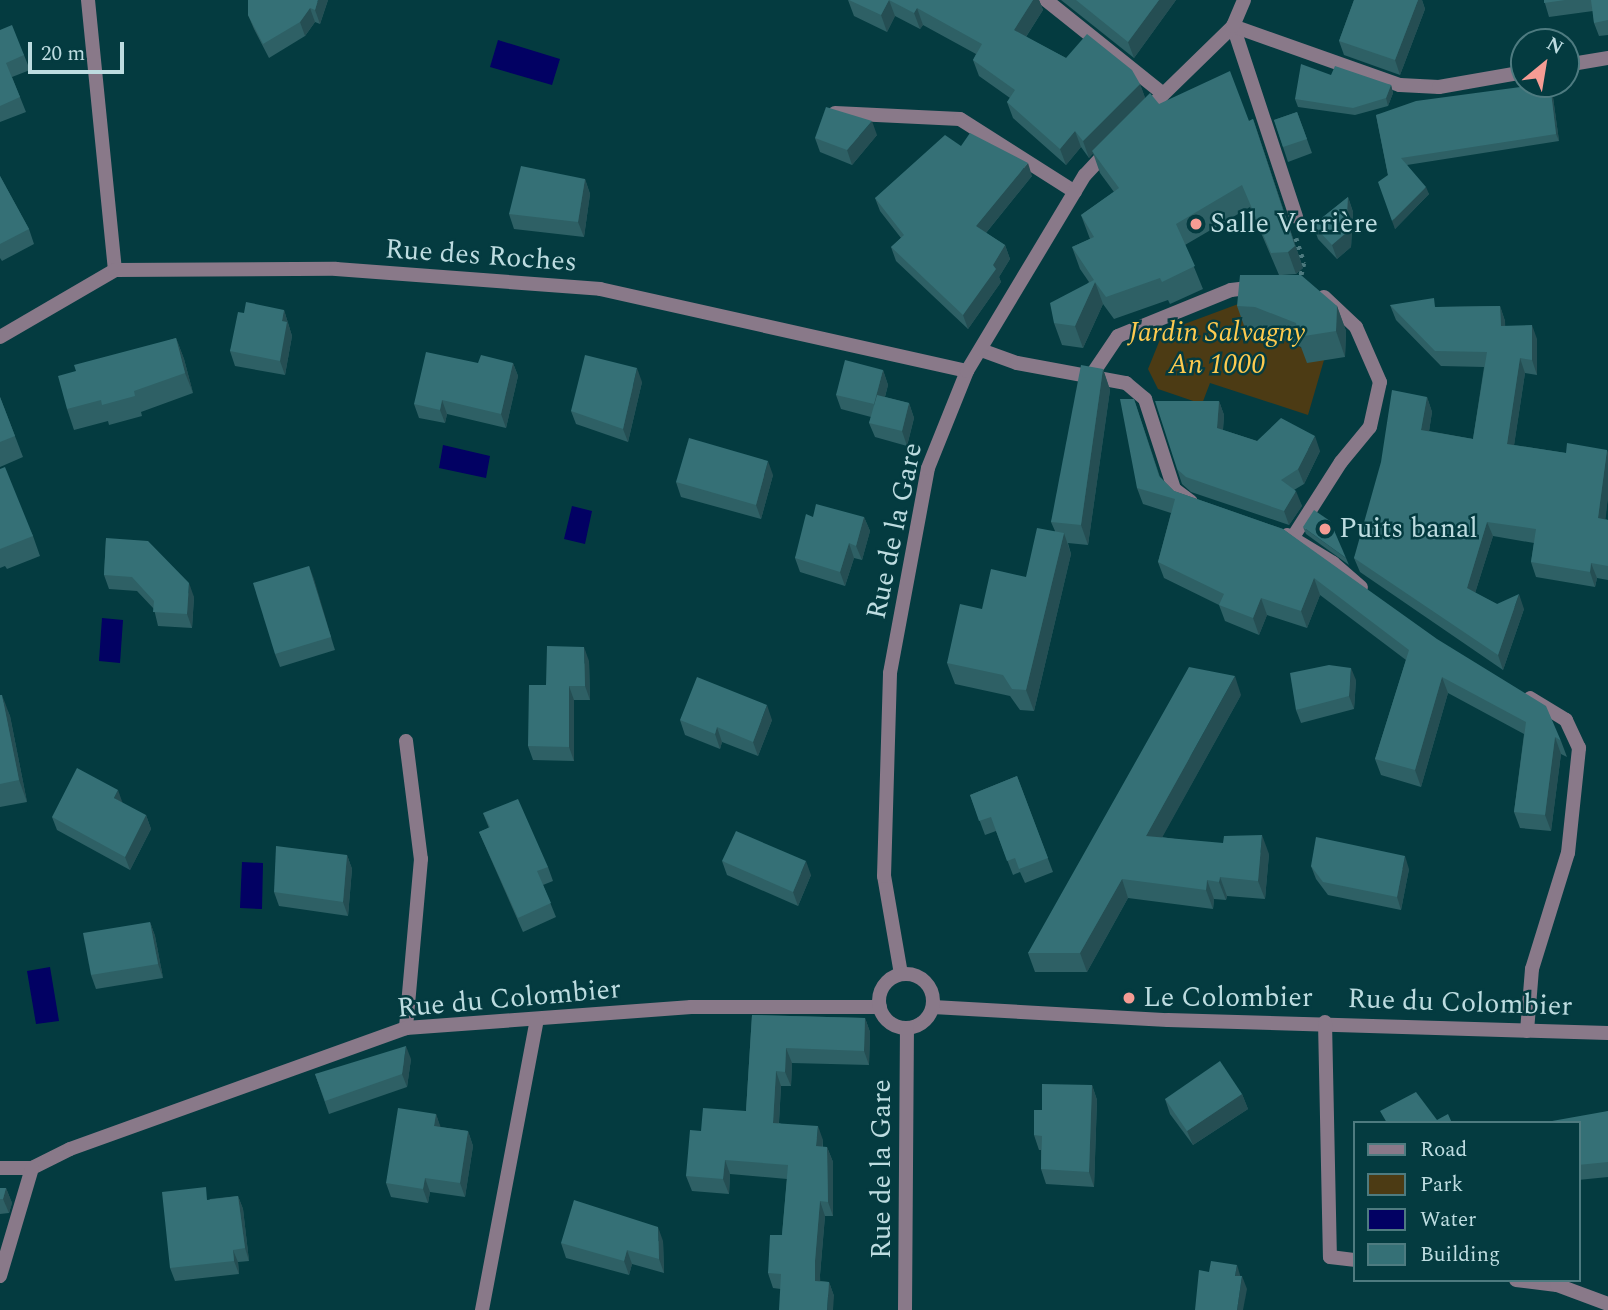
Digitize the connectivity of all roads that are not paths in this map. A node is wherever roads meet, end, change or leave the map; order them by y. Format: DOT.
graph roads {
  1 [pos="88,0"];
  2 [pos="1046,0"];
  3 [pos="1244,0"];
  4 [pos="1233,26"];
  5 [pos="1608,58"];
  6 [pos="1580,63"];
  7 [pos="1510,74"];
  8 [pos="1162,93"];
  9 [pos="835,113"];
  10 [pos="1137,120"];
  11 [pos="1119,138"];
  12 [pos="1075,192"];
  13 [pos="1296,217"];
  14 [pos="115,270"];
  15 [pos="1300,283"];
  16 [pos="1272,286"];
  17 [pos="0,337"];
  18 [pos="981,350"];
  19 [pos="967,371"];
  20 [pos="1091,376"];
  21 [pos="1209,508"];
  22 [pos="1269,529"];
  23 [pos="1293,537"];
  24 [pos="1373,596"];
  25 [pos="1519,691"];
  26 [pos="406,741"];
  27 [pos="901,974"];
  28 [pos="880,1007"];
  29 [pos="933,1007"];
  30 [pos="537,1019"];
  31 [pos="1325,1023"];
  32 [pos="406,1028"];
  33 [pos="907,1028"];
  34 [pos="1527,1031"];
  35 [pos="1608,1033"];
  36 [pos="0,1168"];
  37 [pos="32,1168"];
  38 [pos="1352,1260"];
  39 [pos="0,1276"];
  40 [pos="1533,1282"];
  41 [pos="1608,1304"];
  42 [pos="482,1310"];
  43 [pos="905,1310"];
  1 -- 14 [label="street"];
  2 -- 8 [label="street"];
  3 -- 4 [label="street"];
  4 -- 7 [label="street"];
  4 -- 8 [label="street"];
  4 -- 13 [label="street"];
  5 -- 6 [label="street"];
  8 -- 10 [label="street"];
  9 -- 12 [label="street"];
  11 -- 12 [label="street, Rue de la Gare"];
  12 -- 18 [label="street, Rue de la Gare"];
  14 -- 17 [label="street, Rue des Roches"];
  14 -- 19 [label="street, Rue des Roches"];
  15 -- 23 [label="street"];
  16 -- 20 [label="street"];
  18 -- 19 [label="street, Rue de la Gare"];
  18 -- 20 [label="street"];
  19 -- 27 [label="street, Rue de la Gare"];
  20 -- 21 [label="street"];
  22 -- 23 [label="street"];
  23 -- 24 [label="street"];
  25 -- 34 [label="street"];
  26 -- 32 [label="street"];
  27 -- 28 [label="street"];
  27 -- 29 [label="street"];
  28 -- 30 [label="street, Rue du Colombier"];
  28 -- 33 [label="street"];
  29 -- 31 [label="street, Rue du Colombier"];
  29 -- 33 [label="street"];
  30 -- 32 [label="street, Rue du Colombier"];
  30 -- 42 [label="street"];
  31 -- 34 [label="street, Rue du Colombier"];
  31 -- 38 [label="street"];
  32 -- 37 [label="street, Rue du Colombier"];
  33 -- 43 [label="street, Rue de la Gare"];
  34 -- 35 [label="street, Rue du Colombier"];
  36 -- 37 [label="street, Rue du Colombier"];
  37 -- 39 [label="street"];
  40 -- 41 [label="street"];
}
